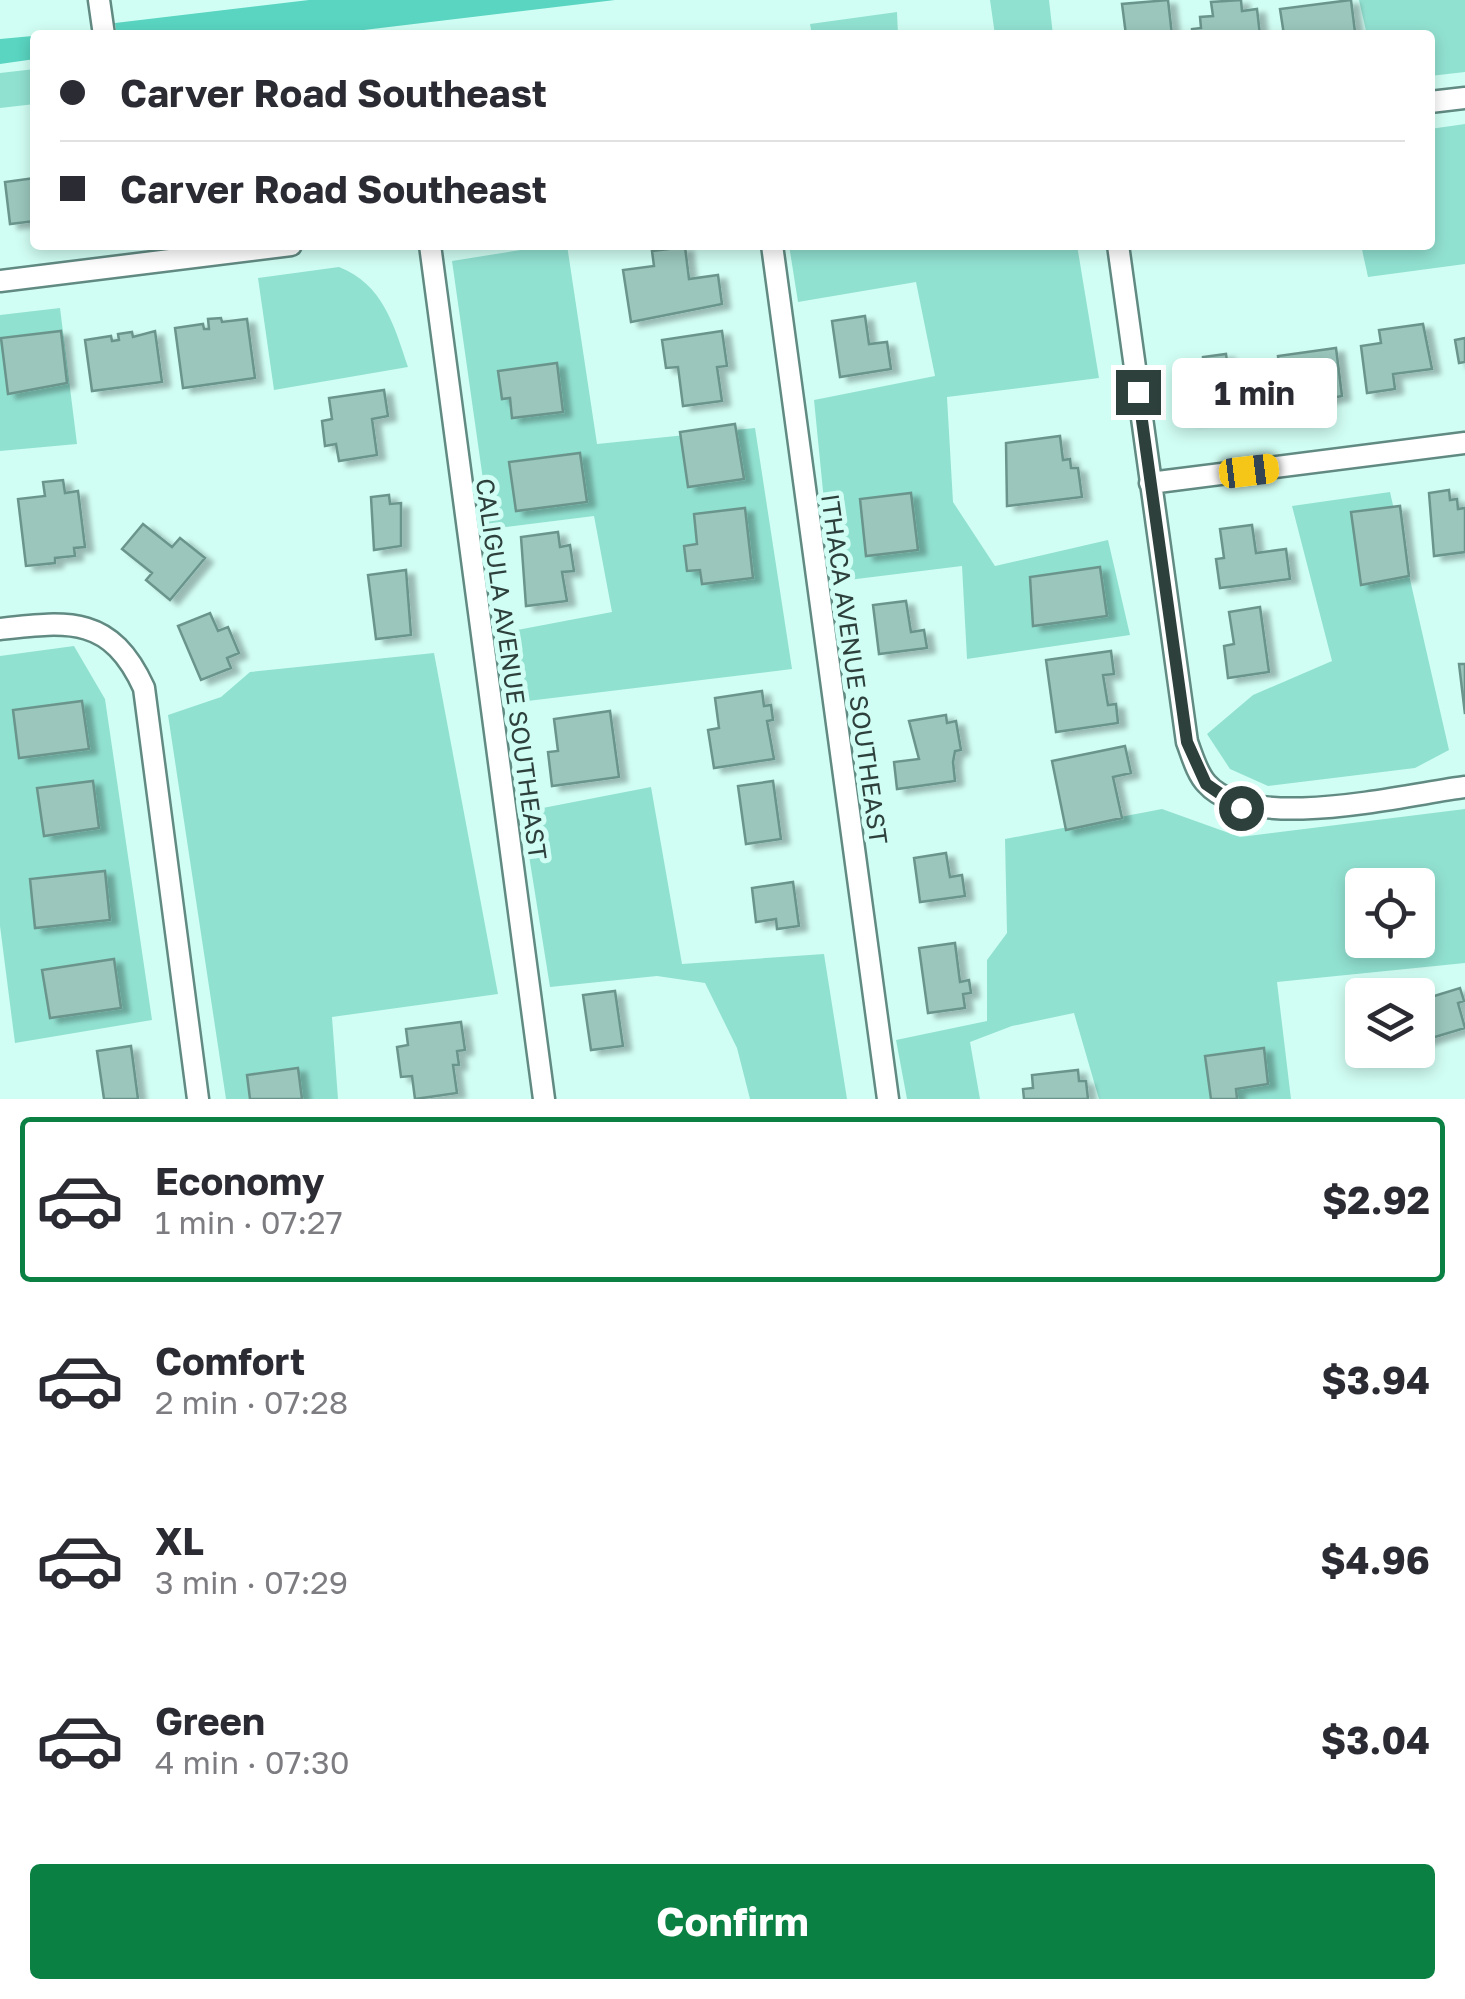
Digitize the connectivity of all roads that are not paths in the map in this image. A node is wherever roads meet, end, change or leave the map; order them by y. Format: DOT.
graph roads {
  1 [pos="99,0"];
  2 [pos="103,30"];
  3 [pos="1465,98"];
  4 [pos="1435,101"];
  5 [pos="213,250"];
  6 [pos="431,250"];
  7 [pos="773,250"];
  8 [pos="1119,250"];
  9 [pos="135,255"];
  10 [pos="0,281"];
  11 [pos="1465,444"];
  12 [pos="1150,483"];
  13 [pos="0,630"];
  14 [pos="1465,787"];
  15 [pos="198,1099"];
  16 [pos="544,1099"];
  17 [pos="888,1099"];
  1 -- 2 [label="street"];
  3 -- 4 [label="street"];
  5 -- 9 [label="street"];
  6 -- 16 [label="street, CALIGULA AVENUE SOUTHEAST"];
  7 -- 17 [label="street, ITHACA AVENUE SOUTHEAST"];
  8 -- 12 [label="street"];
  9 -- 10 [label="street"];
  11 -- 12 [label="street"];
  12 -- 14 [label="street"];
  13 -- 15 [label="street"];
}
